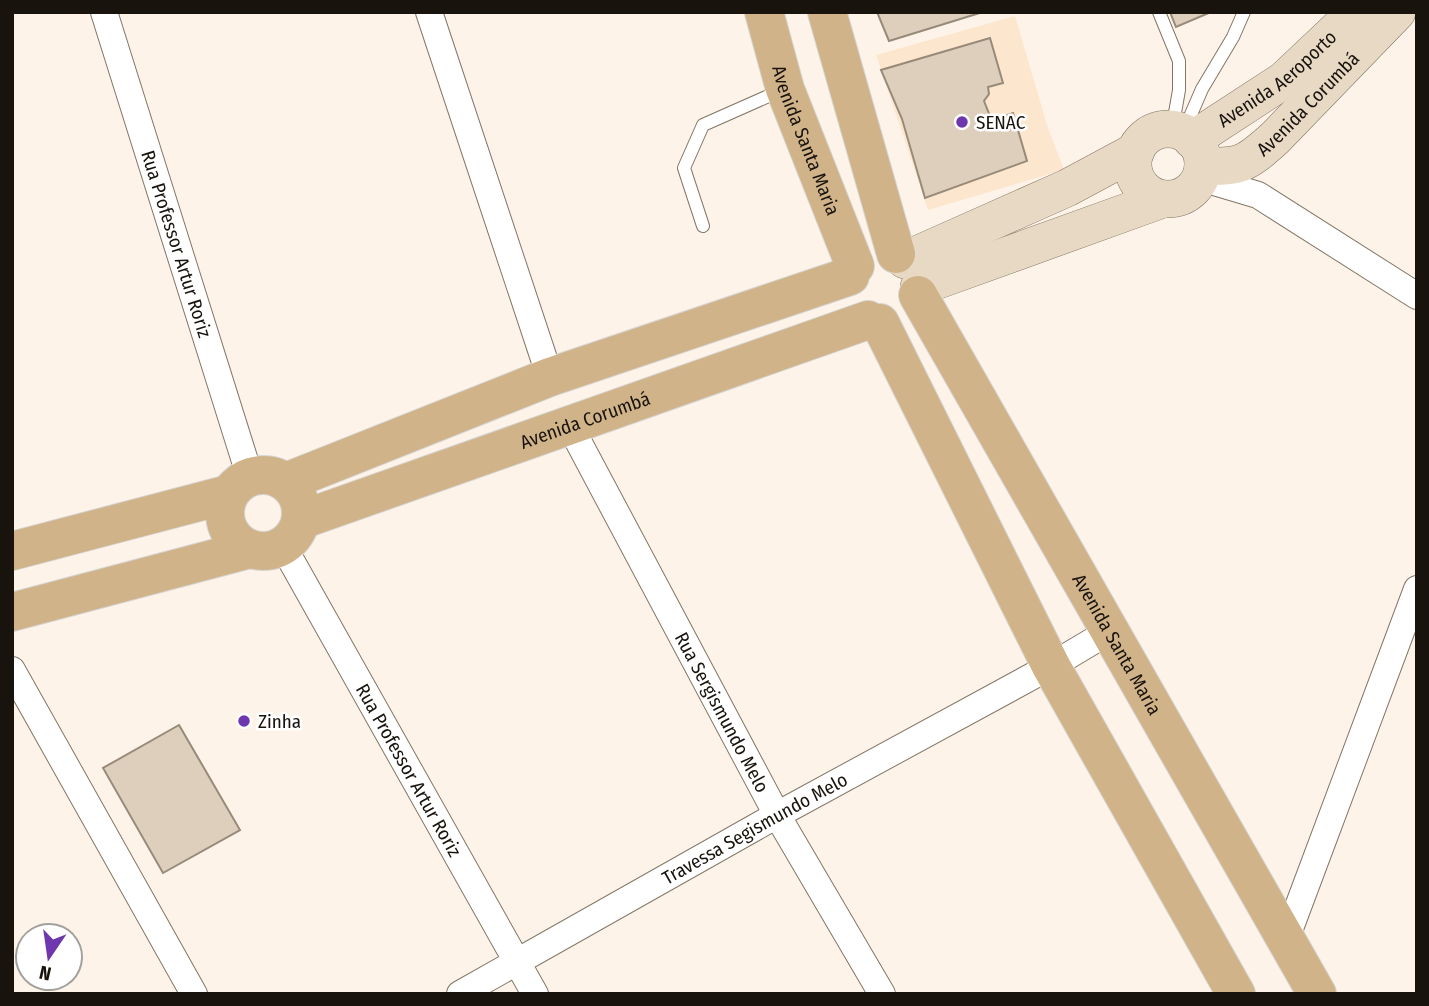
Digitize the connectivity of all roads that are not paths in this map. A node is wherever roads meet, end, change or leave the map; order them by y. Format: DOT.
graph roads {
  1 [pos="104,12"];
  2 [pos="429,12"];
  3 [pos="764,12"];
  4 [pos="827,12"];
  5 [pos="1159,12"];
  6 [pos="1244,12"];
  7 [pos="1356,12"];
  8 [pos="1397,12"];
  9 [pos="785,89"];
  10 [pos="1190,149"];
  11 [pos="1136,150"];
  12 [pos="1163,199"];
  13 [pos="703,226"];
  14 [pos="852,271"];
  15 [pos="910,274"];
  16 [pos="1417,296"];
  17 [pos="874,322"];
  18 [pos="550,377"];
  19 [pos="570,426"];
  20 [pos="255,484"];
  21 [pos="278,538"];
  22 [pos="12,551"];
  23 [pos="1417,589"];
  24 [pos="12,612"];
  25 [pos="1108,632"];
  26 [pos="1051,666"];
  27 [pos="12,670"];
  28 [pos="777,815"];
  29 [pos="1286,939"];
  30 [pos="517,962"];
  31 [pos="194,994"];
  32 [pos="460,994"];
  33 [pos="535,994"];
  34 [pos="882,994"];
  35 [pos="1236,994"];
  36 [pos="1317,994"];
  1 -- 20 [label="street, Rua Professor Artur Roriz"];
  2 -- 18 [label="street"];
  3 -- 9 [label="main road, Avenida Santa Maria"];
  4 -- 15 [label="main road, Avenida Santa Maria"];
  5 -- 10 [label="lane"];
  6 -- 10 [label="lane"];
  7 -- 10 [label="main road, Avenida Aeroporto"];
  8 -- 10 [label="main road, Avenida Corumbá"];
  9 -- 13 [label="lane"];
  9 -- 14 [label="main road, Avenida Santa Maria"];
  10 -- 11 [label="main road"];
  10 -- 12 [label="main road"];
  10 -- 16 [label="street"];
  11 -- 12 [label="main road"];
  11 -- 15 [label="main road"];
  12 -- 15 [label="main road"];
  14 -- 15 [label="main road"];
  14 -- 17 [label="main road"];
  14 -- 18 [label="main road"];
  15 -- 17 [label="main road"];
  15 -- 25 [label="main road, Avenida Santa Maria"];
  17 -- 19 [label="main road, Avenida Corumbá"];
  17 -- 26 [label="main road"];
  18 -- 20 [label="main road"];
  19 -- 21 [label="main road, Avenida Corumbá"];
  19 -- 28 [label="street, Rua Sergismundo Melo"];
  20 -- 21 [label="main road"];
  20 -- 21 [label="main road"];
  20 -- 22 [label="main road"];
  21 -- 24 [label="main road, Avenida Corumbá"];
  21 -- 30 [label="street, Rua Professor Artur Roriz"];
  23 -- 29 [label="street"];
  25 -- 26 [label="street, Travessa Segismundo Melo"];
  25 -- 29 [label="main road, Avenida Santa Maria"];
  26 -- 28 [label="street, Travessa Segismundo Melo"];
  26 -- 35 [label="main road"];
  27 -- 31 [label="street"];
  28 -- 30 [label="street, Travessa Segismundo Melo"];
  28 -- 34 [label="street, Rua Sergismundo Melo"];
  29 -- 36 [label="main road, Avenida Santa Maria"];
  30 -- 32 [label="street, Travessa Segismundo Melo"];
  30 -- 33 [label="street, Rua Professor Artur Roriz"];
}
